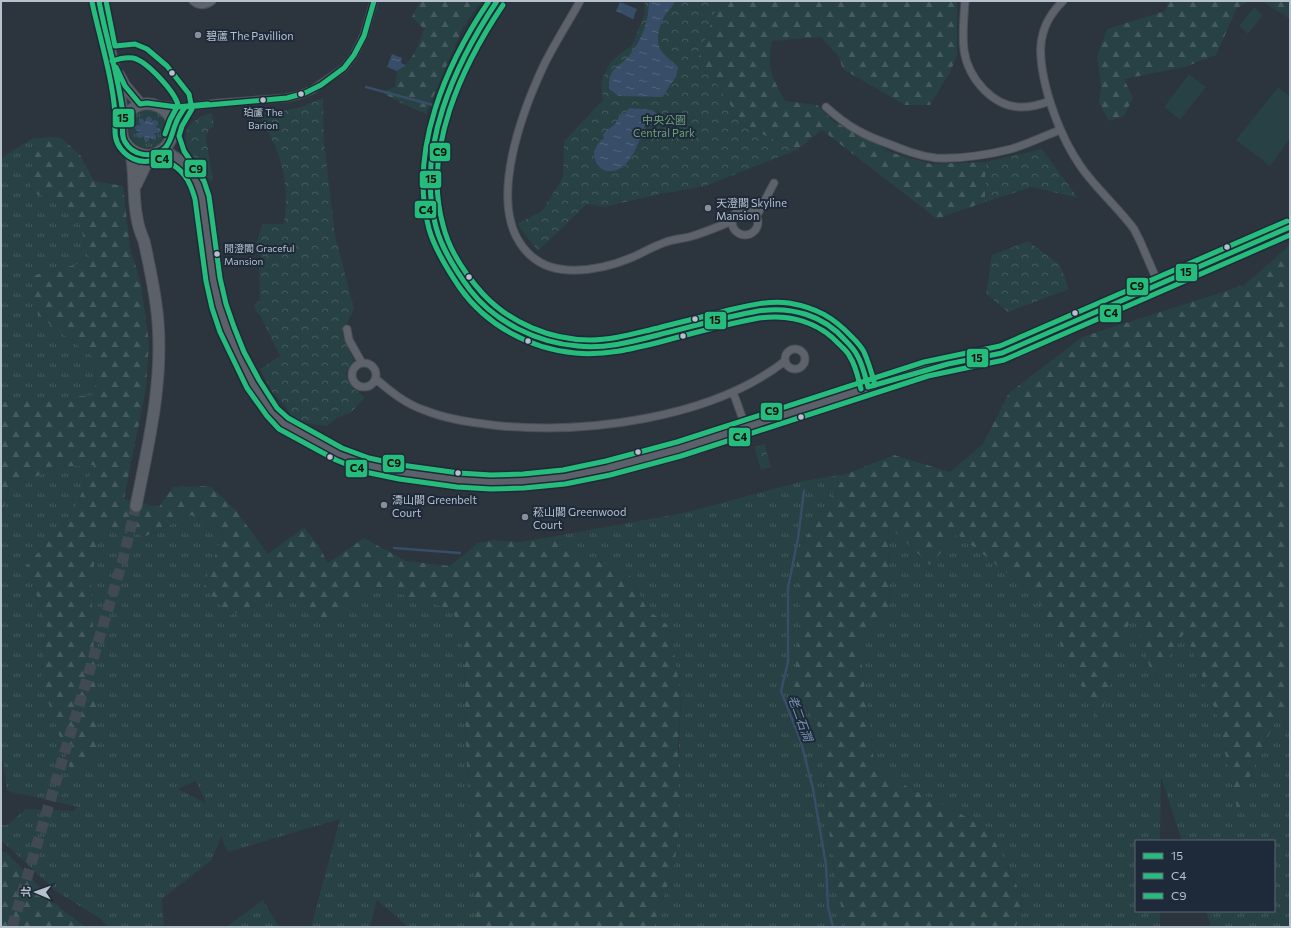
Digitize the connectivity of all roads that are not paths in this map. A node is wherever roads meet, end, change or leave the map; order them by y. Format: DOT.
graph roads {
  1 [pos="193,1"];
  2 [pos="212,1"];
  3 [pos="374,1"];
  4 [pos="497,1"];
  5 [pos="580,1"];
  6 [pos="965,1"];
  7 [pos="1063,1"];
  8 [pos="101,14"];
  9 [pos="110,54"];
  10 [pos="1050,102"];
  11 [pos="140,104"];
  12 [pos="156,105"];
  13 [pos="185,107"];
  14 [pos="826,107"];
  15 [pos="123,121"];
  16 [pos="1060,130"];
  17 [pos="173,132"];
  18 [pos="130,148"];
  19 [pos="158,152"];
  20 [pos="183,163"];
  21 [pos="774,183"];
  22 [pos="135,188"];
  23 [pos="756,217"];
  24 [pos="732,221"];
  25 [pos="1290,227"];
  26 [pos="1159,285"];
  27 [pos="347,329"];
  28 [pos="785,361"];
  29 [pos="362,363"];
  30 [pos="376,380"];
  31 [pos="868,387"];
  32 [pos="733,392"];
  33 [pos="746,428"];
  34 [pos="136,506"];
  1 -- 2 [label="street"];
  3 -- 13 [label="street"];
  4 -- 31 [label="street"];
  5 -- 24 [label="street"];
  6 -- 10 [label="street"];
  7 -- 10 [label="street"];
  8 -- 9 [label="street"];
  9 -- 11 [label="street"];
  9 -- 15 [label="street"];
  10 -- 16 [label="street"];
  11 -- 12 [label="street"];
  11 -- 15 [label="street"];
  12 -- 13 [label="street"];
  12 -- 17 [label="street"];
  13 -- 17 [label="street"];
  14 -- 16 [label="street"];
  15 -- 18 [label="street"];
  16 -- 26 [label="street"];
  17 -- 19 [label="street"];
  17 -- 20 [label="street"];
  18 -- 19 [label="street"];
  18 -- 22 [label="street"];
  19 -- 20 [label="street"];
  19 -- 22 [label="street"];
  20 -- 33 [label="street"];
  21 -- 23 [label="street"];
  22 -- 34 [label="street"];
  23 -- 24 [label="street"];
  23 -- 24 [label="street"];
  25 -- 26 [label="street"];
  26 -- 31 [label="street"];
  27 -- 29 [label="street"];
  28 -- 32 [label="street"];
  29 -- 30 [label="street"];
  29 -- 30 [label="street"];
  30 -- 32 [label="street"];
  31 -- 33 [label="street"];
  32 -- 33 [label="street"];
}
